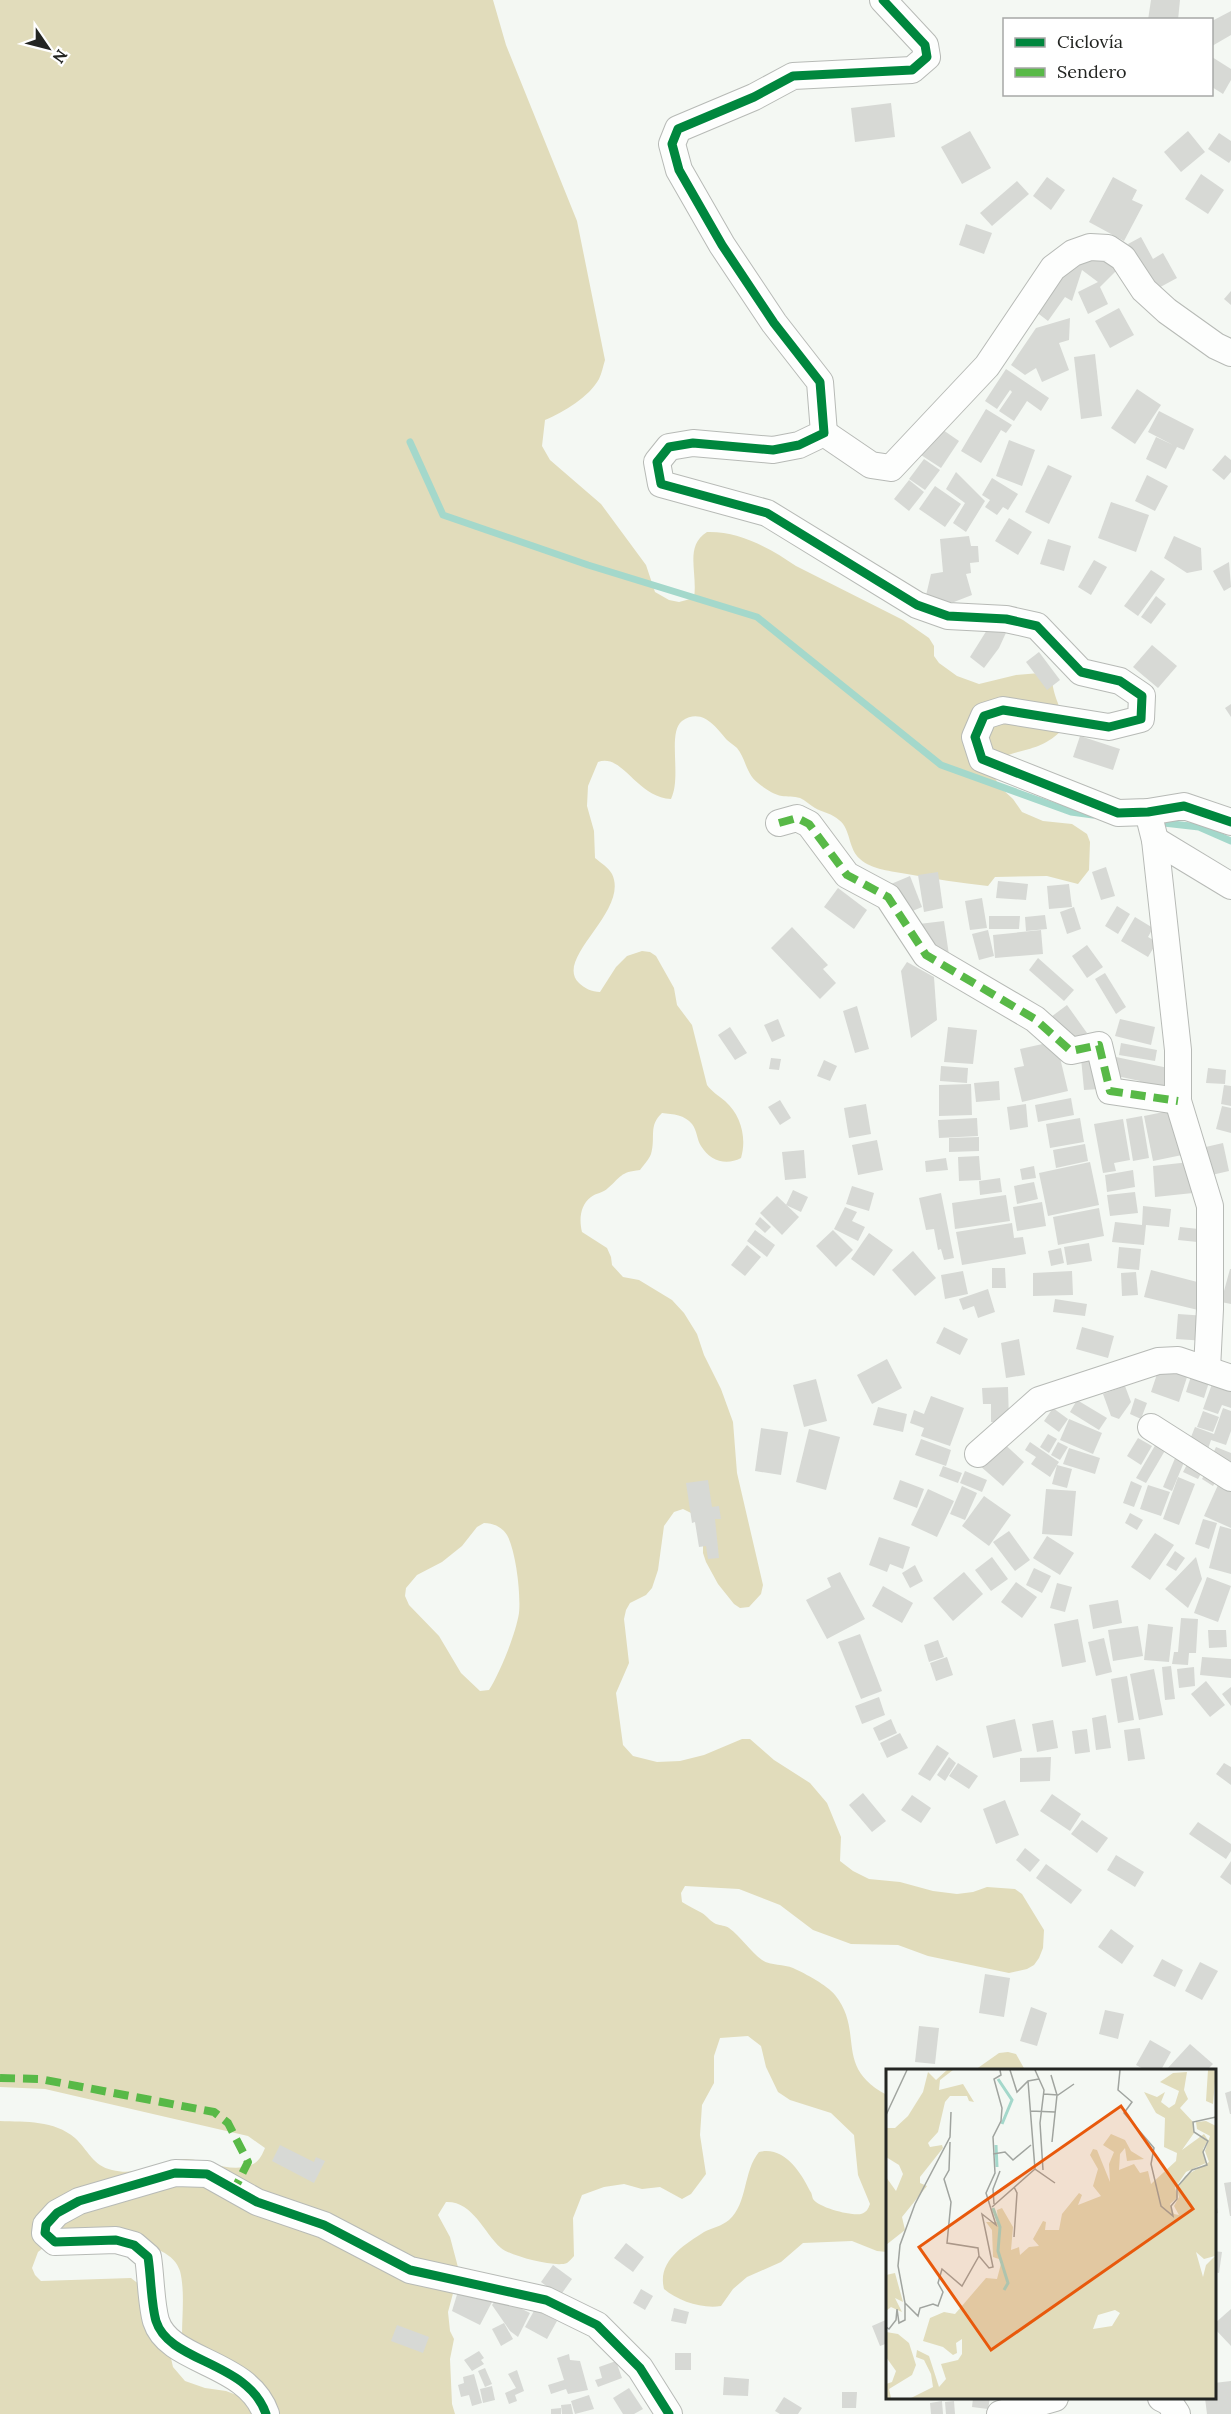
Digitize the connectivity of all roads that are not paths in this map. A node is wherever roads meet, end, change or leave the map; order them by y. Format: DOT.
graph roads {
  1 [pos="883,0"];
  2 [pos="1231,352"];
  3 [pos="824,433"];
  4 [pos="1148,812"];
  5 [pos="1231,822"];
  6 [pos="779,823"];
  7 [pos="1155,840"];
  8 [pos="1231,886"];
  9 [pos="1178,1101"];
  10 [pos="1207,1368"];
  11 [pos="1231,1378"];
  12 [pos="1151,1427"];
  13 [pos="978,1454"];
  14 [pos="1231,1478"];
  15 [pos="1049,2399"];
  16 [pos="1164,2399"];
  17 [pos="266,2414"];
  18 [pos="669,2414"];
  19 [pos="1000,2414"];
  20 [pos="1177,2414"];
  1 -- 3 [label="street"];
  2 -- 3 [label="street"];
  3 -- 4 [label="street"];
  4 -- 5 [label="street"];
  4 -- 7 [label="street"];
  6 -- 9 [label="street"];
  7 -- 8 [label="street"];
  7 -- 9 [label="street"];
  9 -- 10 [label="street"];
  10 -- 11 [label="street"];
  10 -- 13 [label="street"];
  12 -- 14 [label="street"];
  15 -- 19 [label="street"];
  16 -- 20 [label="street"];
  17 -- 18 [label="street"];
}
